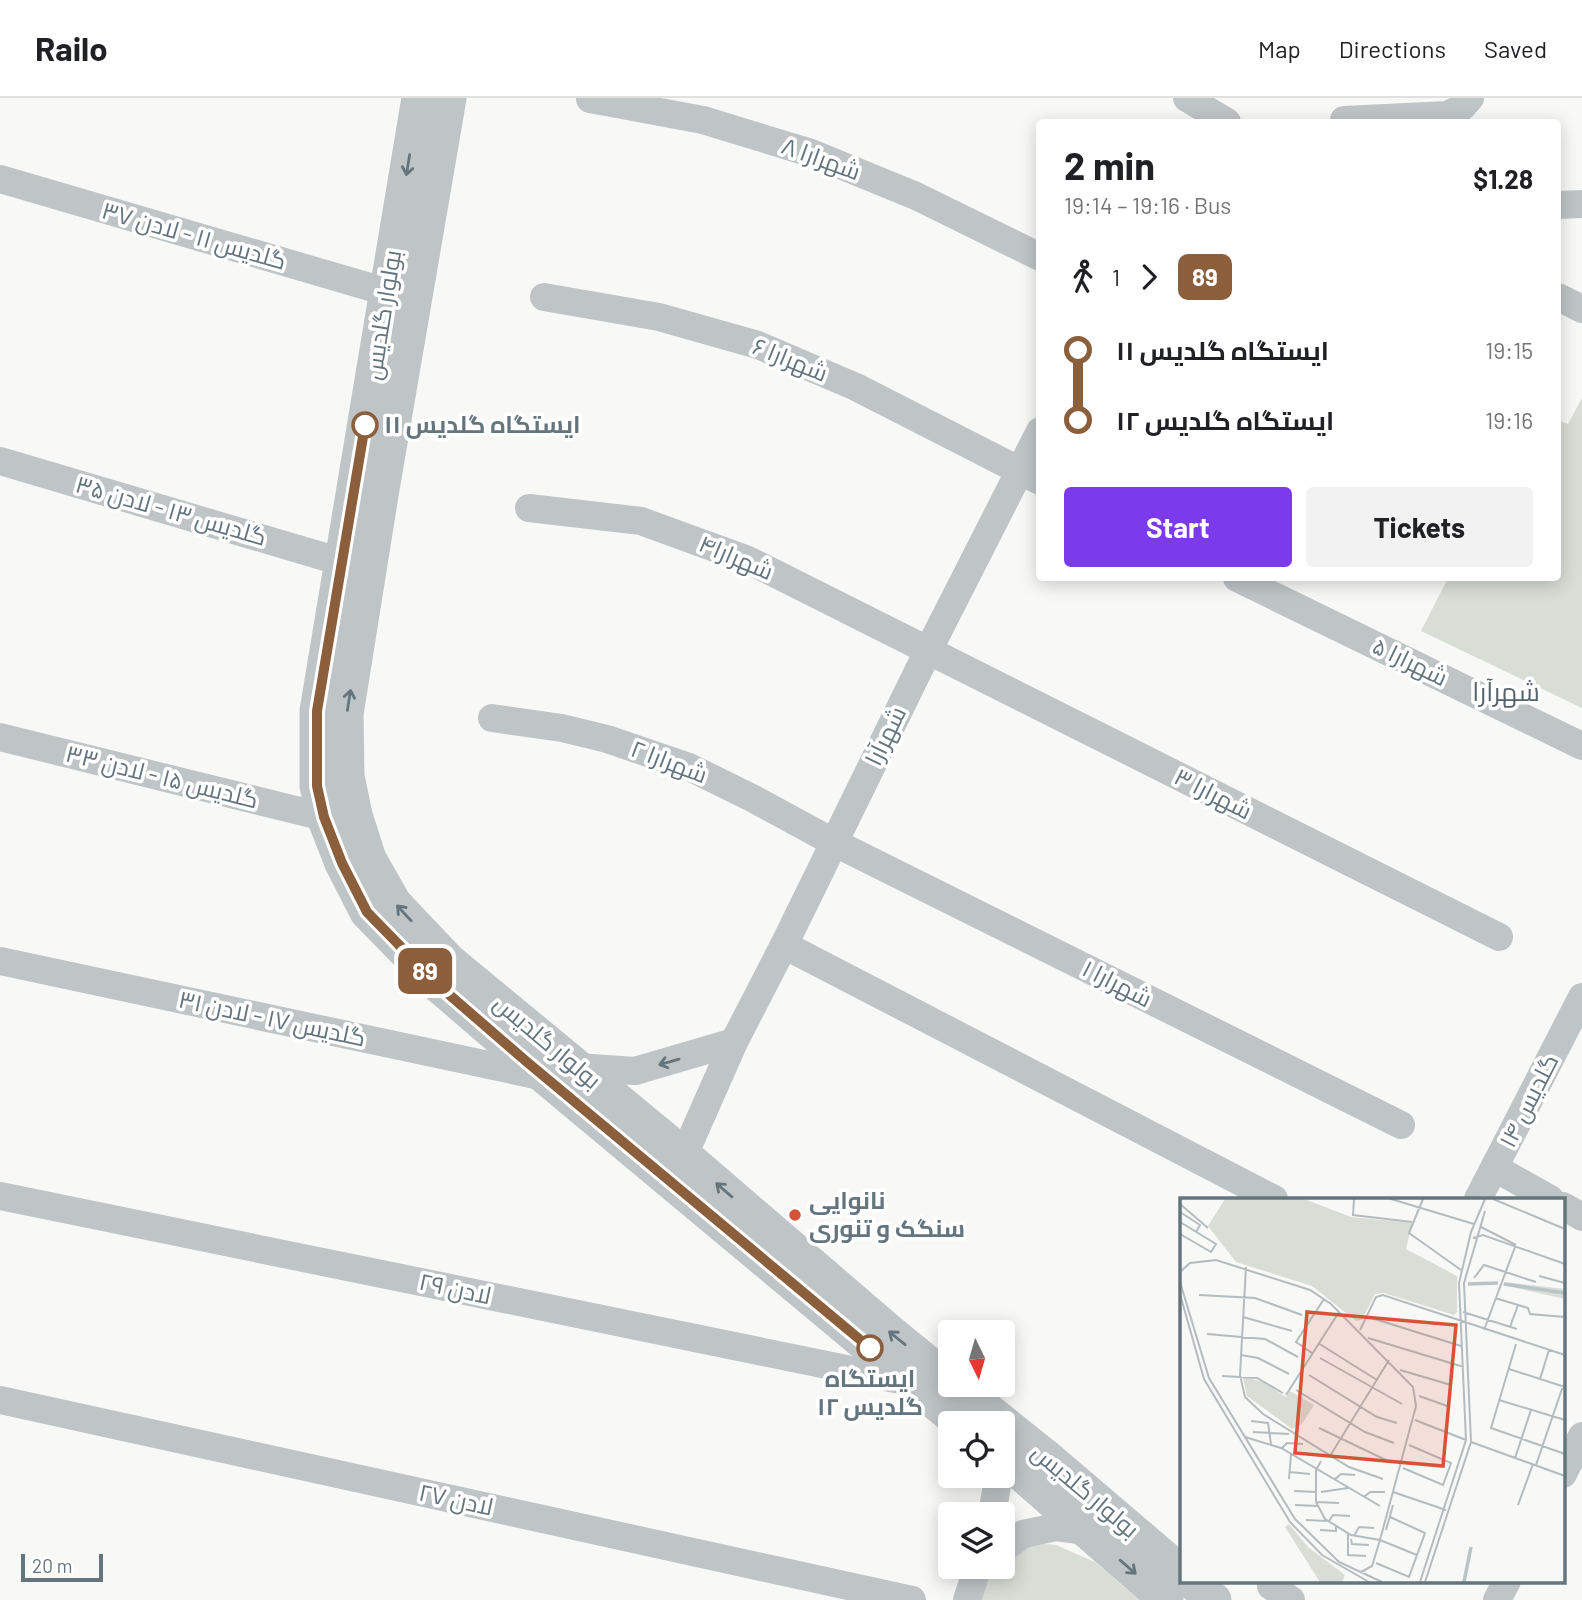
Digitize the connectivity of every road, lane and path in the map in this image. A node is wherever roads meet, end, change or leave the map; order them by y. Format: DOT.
graph roads {
  1 [pos="419,98"];
  2 [pos="449,98"];
  3 [pos="1470,98"];
  4 [pos="590,99"];
  5 [pos="1365,119"];
  6 [pos="0,179"];
  7 [pos="1582,204"];
  8 [pos="1561,205"];
  9 [pos="1036,255"];
  10 [pos="387,292"];
  11 [pos="544,297"];
  12 [pos="1561,298"];
  13 [pos="1582,309"];
  14 [pos="1036,449"];
  15 [pos="0,461"];
  16 [pos="1030,476"];
  17 [pos="529,508"];
  18 [pos="342,562"];
  19 [pos="1243,581"];
  20 [pos="928,651"];
  21 [pos="492,718"];
  22 [pos="0,737"];
  23 [pos="1582,746"];
  24 [pos="324,817"];
  25 [pos="833,842"];
  26 [pos="1499,937"];
  27 [pos="784,945"];
  28 [pos="0,961"];
  29 [pos="1582,997"];
  30 [pos="734,1042"];
  31 [pos="561,1072"];
  32 [pos="1401,1125"];
  33 [pos="674,1166"];
  34 [pos="1495,1168"];
  35 [pos="0,1196"];
  36 [pos="1272,1198"];
  37 [pos="1479,1198"];
  38 [pos="1548,1198"];
  39 [pos="1564,1207"];
  40 [pos="1582,1217"];
  41 [pos="938,1371"];
  42 [pos="911,1382"];
  43 [pos="971,1397"];
  44 [pos="0,1399"];
  45 [pos="946,1411"];
  46 [pos="1582,1436"];
  47 [pos="1015,1468"];
  48 [pos="1564,1472"];
  49 [pos="1087,1531"];
  50 [pos="1015,1540"];
  51 [pos="1180,1572"];
  52 [pos="974,1579"];
  53 [pos="1192,1582"];
  54 [pos="1506,1582"];
  55 [pos="912,1600"];
  56 [pos="967,1600"];
  57 [pos="1166,1600"];
  58 [pos="1214,1600"];
  59 [pos="1497,1600"];
  1 -- 10 [label="street, بولوار گلدیس, one-way"];
  31 -- 2 [label="street, بولوار گلدیس, one-way"];
  3 -- 5 [label="street"];
  4 -- 9 [label="street, شهرارا ۸"];
  6 -- 10 [label="street, گلدیس ۱۱ - لادن ۳۷"];
  7 -- 8 [label="street"];
  10 -- 18 [label="street, بولوار گلدیس"];
  11 -- 16 [label="street, شهرارا ۶"];
  12 -- 13 [label="street"];
  14 -- 16 [label="street, شهرآرا"];
  15 -- 18 [label="street, گلدیس ۱۳ - لادن ۳۵"];
  16 -- 20 [label="street, شهرآرا"];
  17 -- 20 [label="street, شهرارا۴"];
  18 -- 24 [label="street, بولوار گلدیس"];
  19 -- 23 [label="street, شهرارا ۵"];
  20 -- 25 [label="street, شهرآرا"];
  20 -- 26 [label="street, شهرارا ۳"];
  21 -- 25 [label="street, شهرارا ۲"];
  22 -- 24 [label="street, گلدیس ۱۵ - لادن ۳۳"];
  24 -- 31 [label="street, بولوار گلدیس"];
  25 -- 27 [label="street, شهرآرا"];
  25 -- 32 [label="street, شهرارا ۱"];
  27 -- 30 [label="street, شهرآرا"];
  27 -- 36 [label="street"];
  28 -- 31 [label="street, گلدیس ۱۷ - لادن ۳۱"];
  29 -- 34 [label="street, گلدیس ۱۴"];
  30 -- 31 [label="street, گلدیس ۱۷ - لادن ۳۱, one-way"];
  30 -- 33 [label="street, شهرآرا"];
  31 -- 33 [label="street, بولوار گلدیس"];
  41 -- 33 [label="street, بولوار گلدیس, one-way"];
  33 -- 42 [label="street, بولوار گلدیس"];
  34 -- 37 [label="street, گلدیس ۱۴"];
  34 -- 38 [label="street"];
  35 -- 42 [label="street, لادن ۲۹"];
  39 -- 40 [label="street"];
  42 -- 45 [label="street, بولوار گلدیس"];
  43 -- 51 [label="street, بولوار گلدیس"];
  44 -- 55 [label="street, لادن ۲۷"];
  46 -- 48 [label="street"];
  47 -- 49 [label="street, بولوار گلدیس"];
  49 -- 50 [label="street"];
  49 -- 57 [label="street, بولوار گلدیس, one-way"];
  52 -- 56 [label="street"];
  53 -- 58 [label="street"];
  54 -- 59 [label="street"];
}
